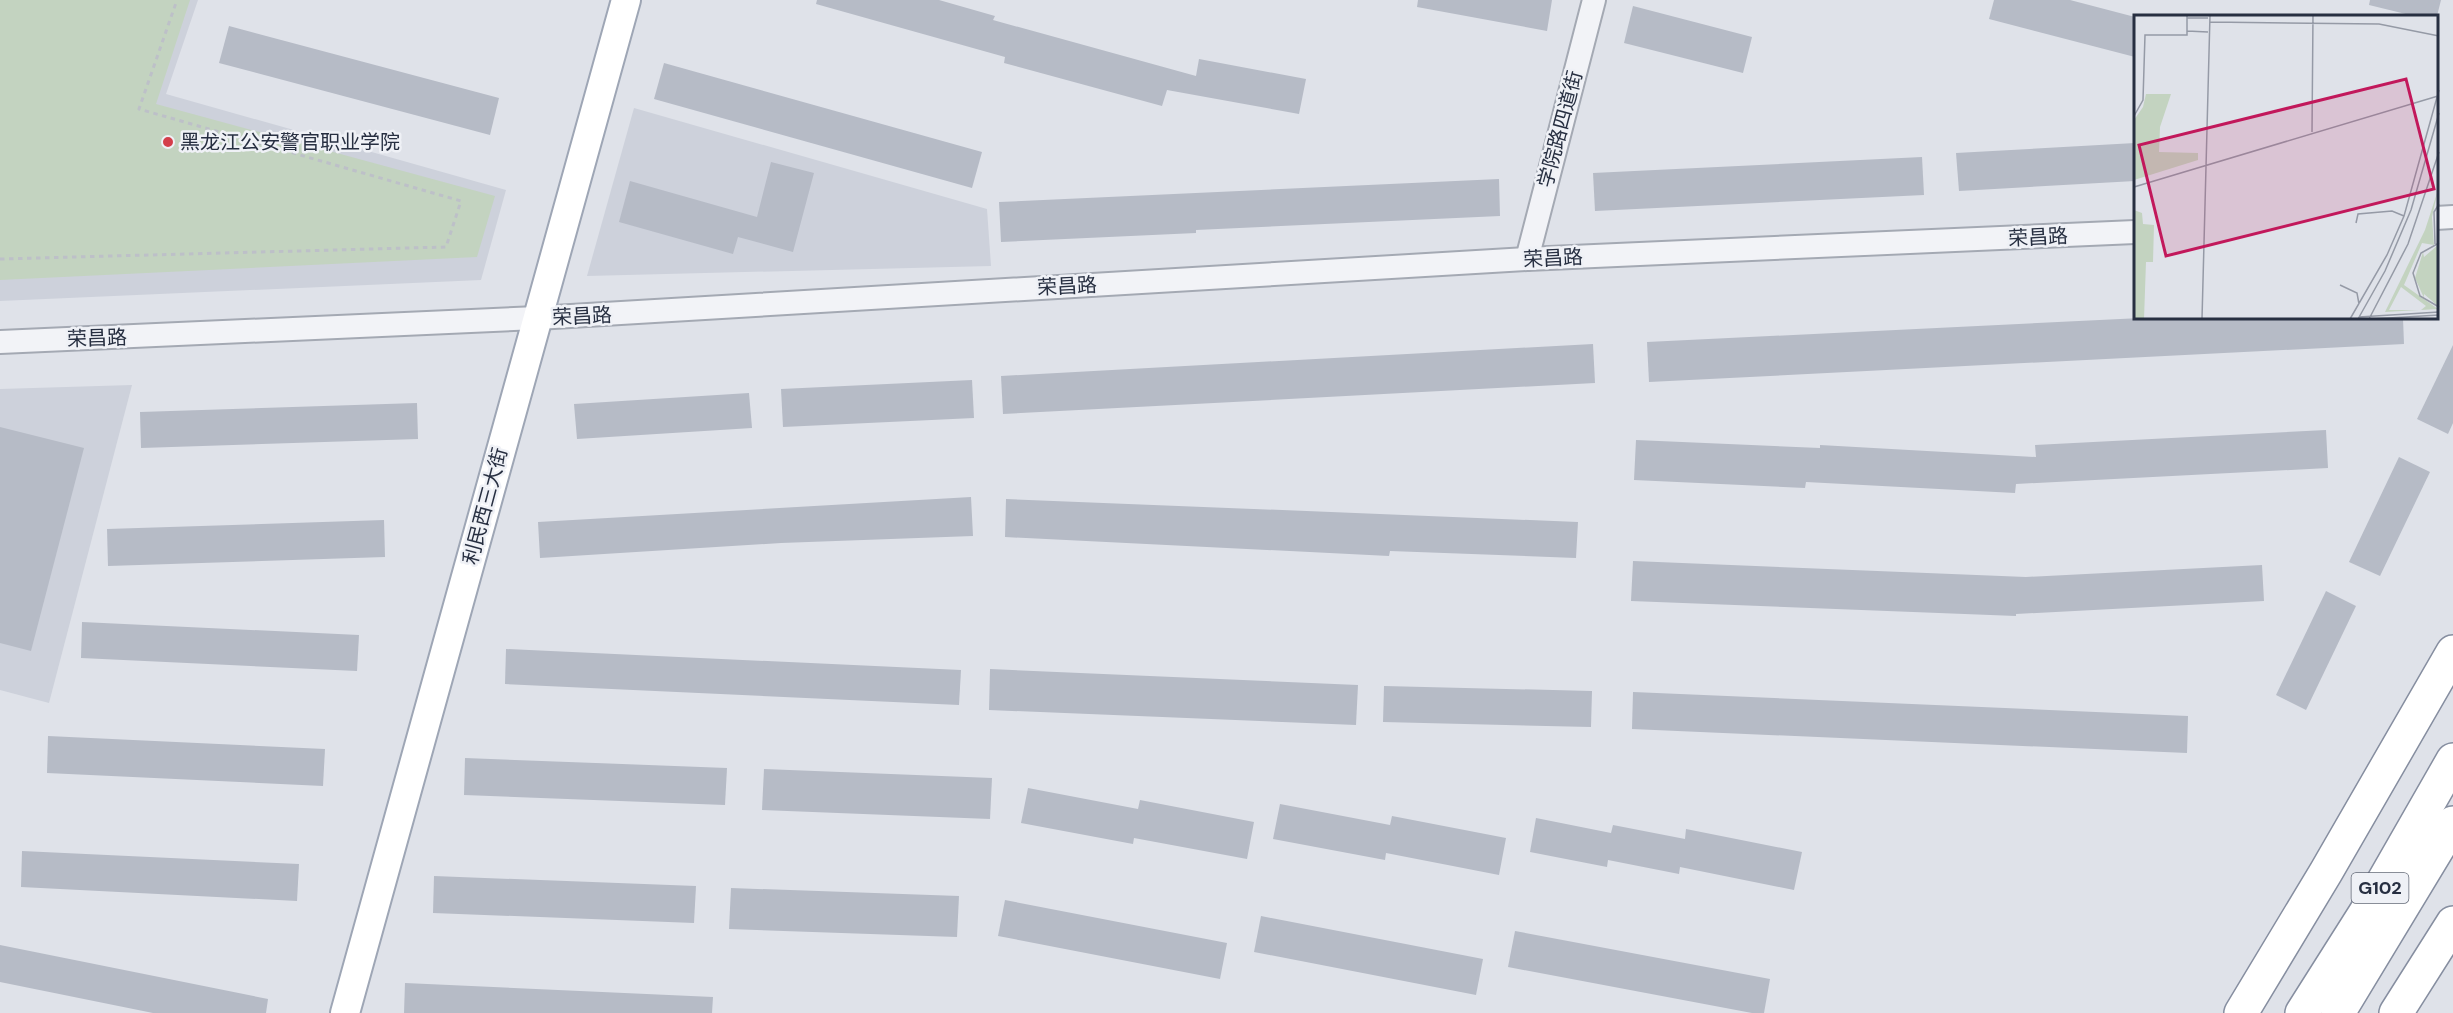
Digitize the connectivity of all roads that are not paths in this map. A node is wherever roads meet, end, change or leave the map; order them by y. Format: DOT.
graph roads {
  1 [pos="612,0"];
  2 [pos="626,0"];
  3 [pos="1594,0"];
  4 [pos="2453,217"];
  5 [pos="2438,218"];
  6 [pos="2134,232"];
  7 [pos="1527,259"];
  8 [pos="531,319"];
  9 [pos="0,342"];
  10 [pos="2453,652"];
  11 [pos="2453,760"];
  12 [pos="2453,823"];
  13 [pos="2453,923"];
  14 [pos="335,1013"];
  15 [pos="345,1013"];
  16 [pos="2241,1013"];
  17 [pos="2302,1013"];
  18 [pos="2338,1013"];
  19 [pos="2396,1013"];
  1 -- 8 [label="main road, 利民西三大街"];
  2 -- 8 [label="main road, 利民西三大街"];
  3 -- 7 [label="street, 学院路四道街"];
  4 -- 5 [label="street"];
  6 -- 7 [label="street, 荣昌路"];
  7 -- 8 [label="street, 荣昌路"];
  8 -- 9 [label="street, 荣昌路"];
  8 -- 14 [label="main road, 利民西三大街"];
  8 -- 15 [label="main road, 利民西三大街"];
  10 -- 16 [label="highway"];
  11 -- 17 [label="highway, G102"];
  12 -- 18 [label="highway, G102"];
  13 -- 19 [label="highway"];
}
